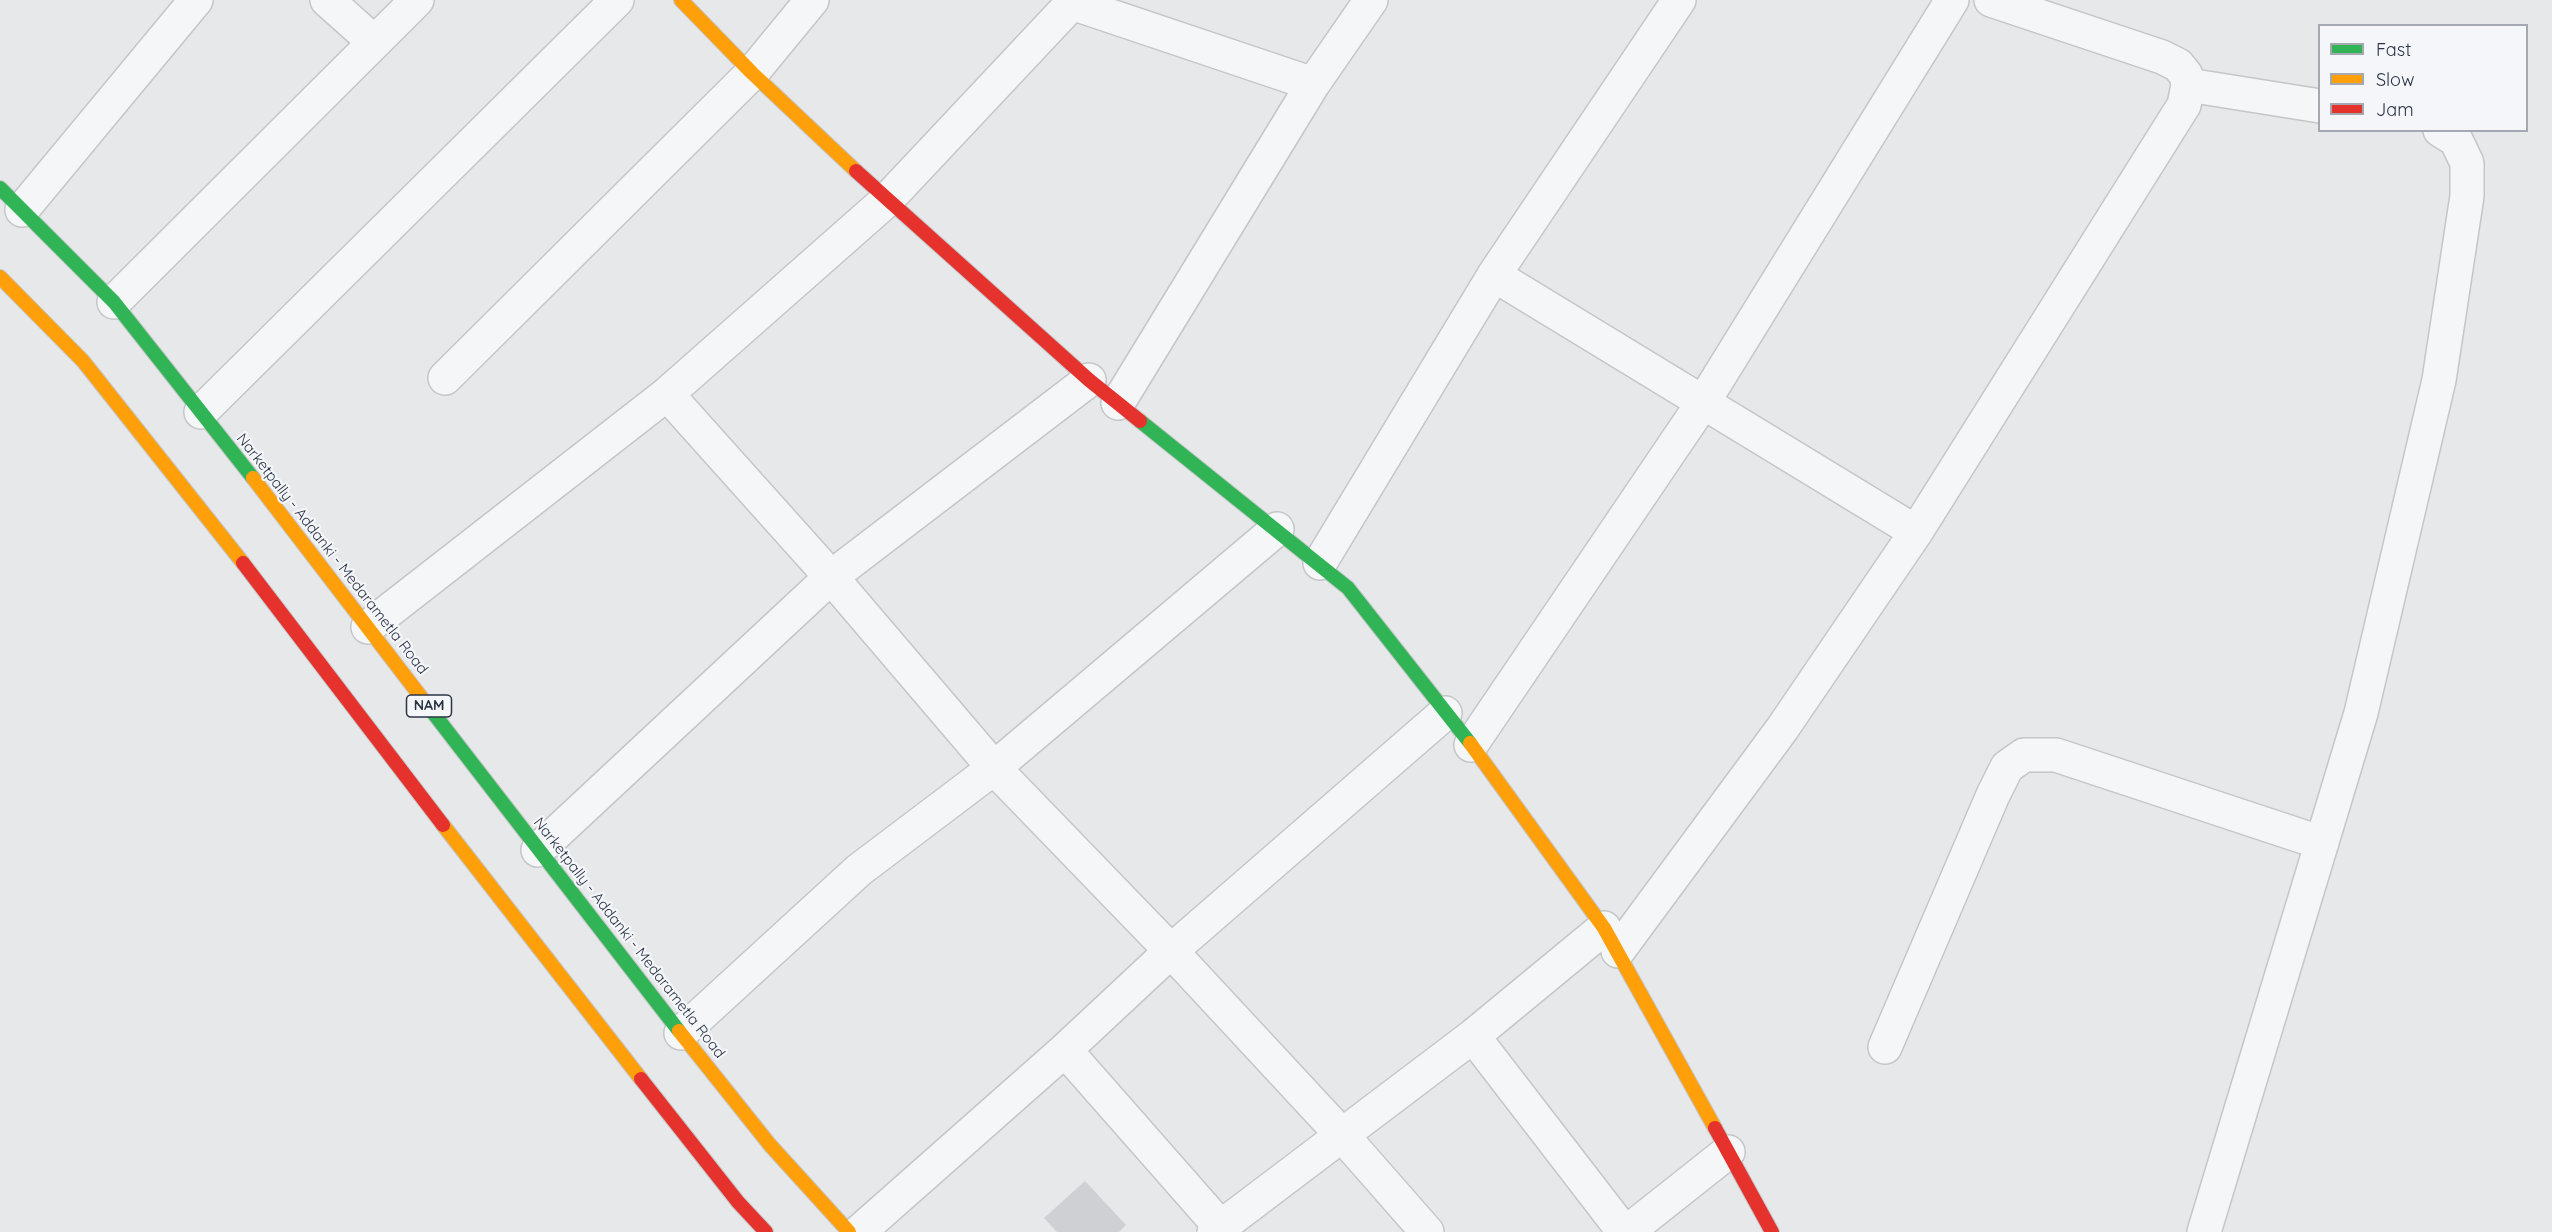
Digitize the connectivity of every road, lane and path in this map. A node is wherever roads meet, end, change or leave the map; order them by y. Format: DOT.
graph roads {
  1 [pos="196,0"];
  2 [pos="327,0"];
  3 [pos="417,0"];
  4 [pos="617,0"];
  5 [pos="681,0"];
  6 [pos="812,0"];
  7 [pos="1371,0"];
  8 [pos="1679,0"];
  9 [pos="1952,0"];
  10 [pos="1991,0"];
  11 [pos="1073,2"];
  12 [pos="373,41"];
  13 [pos="752,73"];
  14 [pos="1313,84"];
  15 [pos="2188,86"];
  16 [pos="2318,106"];
  17 [pos="2443,132"];
  18 [pos="11,199"];
  19 [pos="887,200"];
  20 [pos="1494,275"];
  21 [pos="0,277"];
  22 [pos="114,302"];
  23 [pos="445,378"];
  24 [pos="1089,380"];
  25 [pos="667,394"];
  26 [pos="1704,401"];
  27 [pos="1118,403"];
  28 [pos="201,412"];
  29 [pos="1277,529"];
  30 [pos="1916,532"];
  31 [pos="1320,564"];
  32 [pos="831,577"];
  33 [pos="368,627"];
  34 [pos="1445,713"];
  35 [pos="1471,745"];
  36 [pos="994,768"];
  37 [pos="2322,843"];
  38 [pos="537,850"];
  39 [pos="1611,940"];
  40 [pos="1171,951"];
  41 [pos="681,1033"];
  42 [pos="1473,1036"];
  43 [pos="1885,1047"];
  44 [pos="1065,1050"];
  45 [pos="1341,1134"];
  46 [pos="1728,1152"];
  47 [pos="1220,1230"];
  48 [pos="766,1232"];
  49 [pos="849,1232"];
  50 [pos="859,1232"];
  51 [pos="1427,1232"];
  52 [pos="1626,1232"];
  53 [pos="1772,1232"];
  54 [pos="2204,1232"];
  1 -- 18 [label="street"];
  2 -- 12 [label="street"];
  3 -- 12 [label="street"];
  4 -- 28 [label="street"];
  5 -- 13 [label="main road"];
  6 -- 13 [label="street"];
  7 -- 14 [label="street"];
  8 -- 20 [label="street"];
  9 -- 26 [label="street"];
  10 -- 15 [label="street"];
  11 -- 14 [label="street"];
  11 -- 19 [label="street"];
  12 -- 22 [label="street"];
  13 -- 19 [label="main road"];
  13 -- 23 [label="street"];
  14 -- 27 [label="street"];
  15 -- 16 [label="street"];
  15 -- 30 [label="street"];
  17 -- 37 [label="street"];
  18 -- 22 [label="main road, Narketpally - Addanki - Medarametla Road / NAM"];
  19 -- 24 [label="main road"];
  19 -- 25 [label="street"];
  20 -- 26 [label="street"];
  20 -- 31 [label="street"];
  21 -- 48 [label="main road"];
  22 -- 28 [label="main road, Narketpally - Addanki - Medarametla Road / NAM"];
  24 -- 27 [label="main road"];
  24 -- 32 [label="street"];
  25 -- 32 [label="street"];
  25 -- 33 [label="street"];
  26 -- 30 [label="street"];
  26 -- 35 [label="street"];
  27 -- 29 [label="main road"];
  28 -- 33 [label="main road, Narketpally - Addanki - Medarametla Road / NAM"];
  29 -- 31 [label="main road"];
  29 -- 36 [label="street"];
  30 -- 39 [label="street"];
  31 -- 34 [label="main road"];
  32 -- 36 [label="street"];
  32 -- 38 [label="street"];
  33 -- 38 [label="main road, Narketpally - Addanki - Medarametla Road / NAM"];
  34 -- 35 [label="main road"];
  34 -- 40 [label="street"];
  35 -- 39 [label="main road"];
  36 -- 40 [label="street"];
  36 -- 41 [label="street"];
  37 -- 43 [label="street"];
  37 -- 54 [label="street"];
  38 -- 41 [label="main road, Narketpally - Addanki - Medarametla Road / NAM"];
  39 -- 42 [label="street"];
  39 -- 46 [label="main road"];
  40 -- 44 [label="street"];
  40 -- 45 [label="street"];
  41 -- 49 [label="main road, Narketpally - Addanki - Medarametla Road / NAM"];
  42 -- 45 [label="street"];
  42 -- 52 [label="street"];
  44 -- 47 [label="street"];
  44 -- 50 [label="street"];
  45 -- 47 [label="street"];
  45 -- 51 [label="street"];
  46 -- 52 [label="street"];
  46 -- 53 [label="main road"];
}
